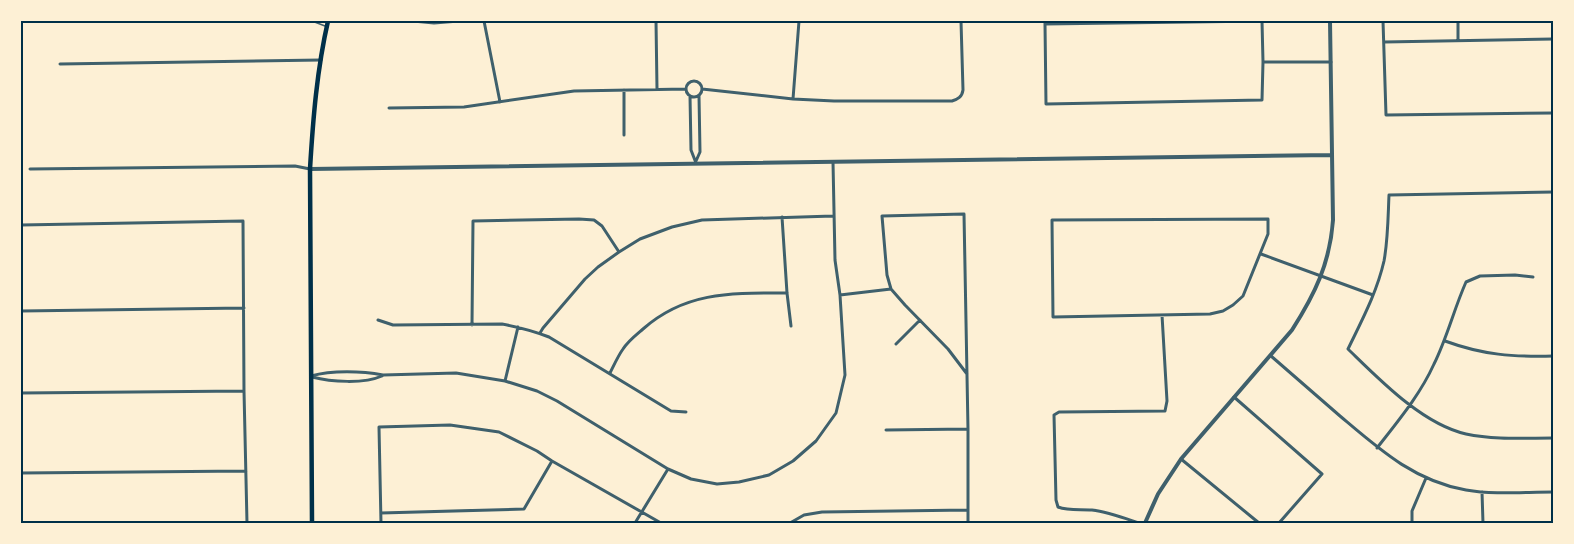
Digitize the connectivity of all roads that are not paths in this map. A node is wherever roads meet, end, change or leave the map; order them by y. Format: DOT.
graph roads {
  1 [pos="312,21"];
  2 [pos="413,21"];
  3 [pos="459,21"];
  4 [pos="484,21"];
  5 [pos="657,21"];
  6 [pos="799,21"];
  7 [pos="961,21"];
  8 [pos="1206,21"];
  9 [pos="1262,21"];
  10 [pos="1330,21"];
  11 [pos="1383,21"];
  12 [pos="1458,21"];
  13 [pos="1046,22"];
  14 [pos="328,23"];
  15 [pos="1553,39"];
  16 [pos="1458,40"];
  17 [pos="1384,42"];
  18 [pos="321,60"];
  19 [pos="1263,62"];
  20 [pos="1330,62"];
  21 [pos="60,64"];
  22 [pos="657,89"];
  23 [pos="702,89"];
  24 [pos="624,90"];
  25 [pos="686,90"];
  26 [pos="690,96"];
  27 [pos="699,96"];
  28 [pos="793,99"];
  29 [pos="500,102"];
  30 [pos="389,108"];
  31 [pos="1553,113"];
  32 [pos="624,135"];
  33 [pos="1332,155"];
  34 [pos="833,162"];
  35 [pos="696,163"];
  36 [pos="310,169"];
  37 [pos="30,170"];
  38 [pos="1553,192"];
  39 [pos="833,216"];
  40 [pos="782,217"];
  41 [pos="21,225"];
  42 [pos="619,252"];
  43 [pos="1261,254"];
  44 [pos="1322,275"];
  45 [pos="1533,277"];
  46 [pos="891,289"];
  47 [pos="787,293"];
  48 [pos="840,295"];
  49 [pos="1373,295"];
  50 [pos="244,308"];
  51 [pos="21,310"];
  52 [pos="1162,315"];
  53 [pos="378,320"];
  54 [pos="920,320"];
  55 [pos="472,325"];
  56 [pos="518,327"];
  57 [pos="791,327"];
  58 [pos="540,333"];
  59 [pos="1444,341"];
  60 [pos="896,344"];
  61 [pos="1271,356"];
  62 [pos="1553,356"];
  63 [pos="609,374"];
  64 [pos="967,374"];
  65 [pos="383,375"];
  66 [pos="311,376"];
  67 [pos="505,381"];
  68 [pos="244,391"];
  69 [pos="21,393"];
  70 [pos="1234,397"];
  71 [pos="1411,406"];
  72 [pos="686,412"];
  73 [pos="968,429"];
  74 [pos="886,430"];
  75 [pos="1553,438"];
  76 [pos="1377,448"];
  77 [pos="1181,459"];
  78 [pos="552,461"];
  79 [pos="668,469"];
  80 [pos="246,471"];
  81 [pos="21,473"];
  82 [pos="1426,478"];
  83 [pos="1482,492"];
  84 [pos="1553,492"];
  85 [pos="968,510"];
  86 [pos="381,513"];
  87 [pos="641,513"];
  88 [pos="247,523"];
  89 [pos="301,523"];
  90 [pos="312,523"];
  91 [pos="381,523"];
  92 [pos="635,523"];
  93 [pos="661,523"];
  94 [pos="793,523"];
  95 [pos="968,523"];
  96 [pos="1139,523"];
  97 [pos="1145,523"];
  98 [pos="1258,523"];
  99 [pos="1279,523"];
  100 [pos="1412,523"];
  101 [pos="1483,523"];
  1 -- 14 [label="lane"];
  2 -- 3 [label="street"];
  4 -- 29 [label="street"];
  5 -- 22 [label="street"];
  6 -- 28 [label="street"];
  7 -- 28 [label="street"];
  8 -- 9 [label="street"];
  8 -- 13 [label="street"];
  9 -- 19 [label="street"];
  10 -- 20 [label="street"];
  11 -- 17 [label="street"];
  12 -- 16 [label="street"];
  13 -- 19 [label="street"];
  14 -- 18 [label="main road"];
  15 -- 16 [label="street"];
  16 -- 17 [label="street"];
  17 -- 31 [label="street"];
  18 -- 21 [label="street"];
  18 -- 36 [label="main road"];
  19 -- 20 [label="street"];
  20 -- 33 [label="street"];
  22 -- 24 [label="street"];
  22 -- 25 [label="street"];
  23 -- 25 [label="street"];
  23 -- 27 [label="street"];
  23 -- 28 [label="street"];
  24 -- 29 [label="street"];
  24 -- 32 [label="street"];
  25 -- 26 [label="street"];
  26 -- 27 [label="street"];
  26 -- 35 [label="street"];
  27 -- 35 [label="street"];
  29 -- 30 [label="street"];
  33 -- 34 [label="street"];
  33 -- 44 [label="street"];
  34 -- 35 [label="street"];
  34 -- 39 [label="street"];
  35 -- 36 [label="street"];
  36 -- 37 [label="street"];
  36 -- 66 [label="main road"];
  38 -- 49 [label="street"];
  39 -- 40 [label="street"];
  39 -- 48 [label="street"];
  40 -- 42 [label="street"];
  40 -- 47 [label="street"];
  41 -- 50 [label="street"];
  42 -- 55 [label="street"];
  42 -- 58 [label="street"];
  43 -- 44 [label="street"];
  43 -- 52 [label="street"];
  43 -- 52 [label="street"];
  44 -- 49 [label="street"];
  44 -- 61 [label="street"];
  45 -- 59 [label="street"];
  46 -- 48 [label="street"];
  46 -- 54 [label="street"];
  46 -- 64 [label="street"];
  47 -- 57 [label="street"];
  47 -- 63 [label="street"];
  48 -- 79 [label="street"];
  49 -- 71 [label="street"];
  50 -- 51 [label="street"];
  50 -- 68 [label="street"];
  52 -- 96 [label="street"];
  53 -- 55 [label="street"];
  54 -- 60 [label="street"];
  54 -- 64 [label="street"];
  55 -- 56 [label="street"];
  56 -- 58 [label="street"];
  56 -- 67 [label="street"];
  58 -- 63 [label="street"];
  59 -- 62 [label="street"];
  59 -- 71 [label="street"];
  61 -- 70 [label="street"];
  61 -- 76 [label="street"];
  63 -- 72 [label="street"];
  64 -- 73 [label="street"];
  65 -- 66 [label="street"];
  65 -- 66 [label="street"];
  65 -- 67 [label="street"];
  66 -- 90 [label="main road"];
  67 -- 79 [label="street"];
  68 -- 69 [label="street"];
  68 -- 80 [label="street"];
  70 -- 77 [label="street"];
  70 -- 99 [label="street"];
  71 -- 75 [label="street"];
  71 -- 76 [label="street"];
  73 -- 74 [label="street"];
  73 -- 85 [label="street"];
  76 -- 82 [label="street"];
  77 -- 97 [label="street"];
  77 -- 98 [label="street"];
  78 -- 86 [label="street"];
  78 -- 86 [label="street"];
  78 -- 87 [label="street"];
  79 -- 87 [label="street"];
  80 -- 81 [label="street"];
  80 -- 88 [label="street"];
  82 -- 83 [label="street"];
  82 -- 100 [label="street"];
  83 -- 84 [label="street"];
  83 -- 101 [label="street"];
  85 -- 94 [label="street"];
  85 -- 95 [label="street"];
  86 -- 91 [label="street"];
  87 -- 92 [label="street"];
  87 -- 93 [label="street"];
  89 -- 90 [label="street"];
}
